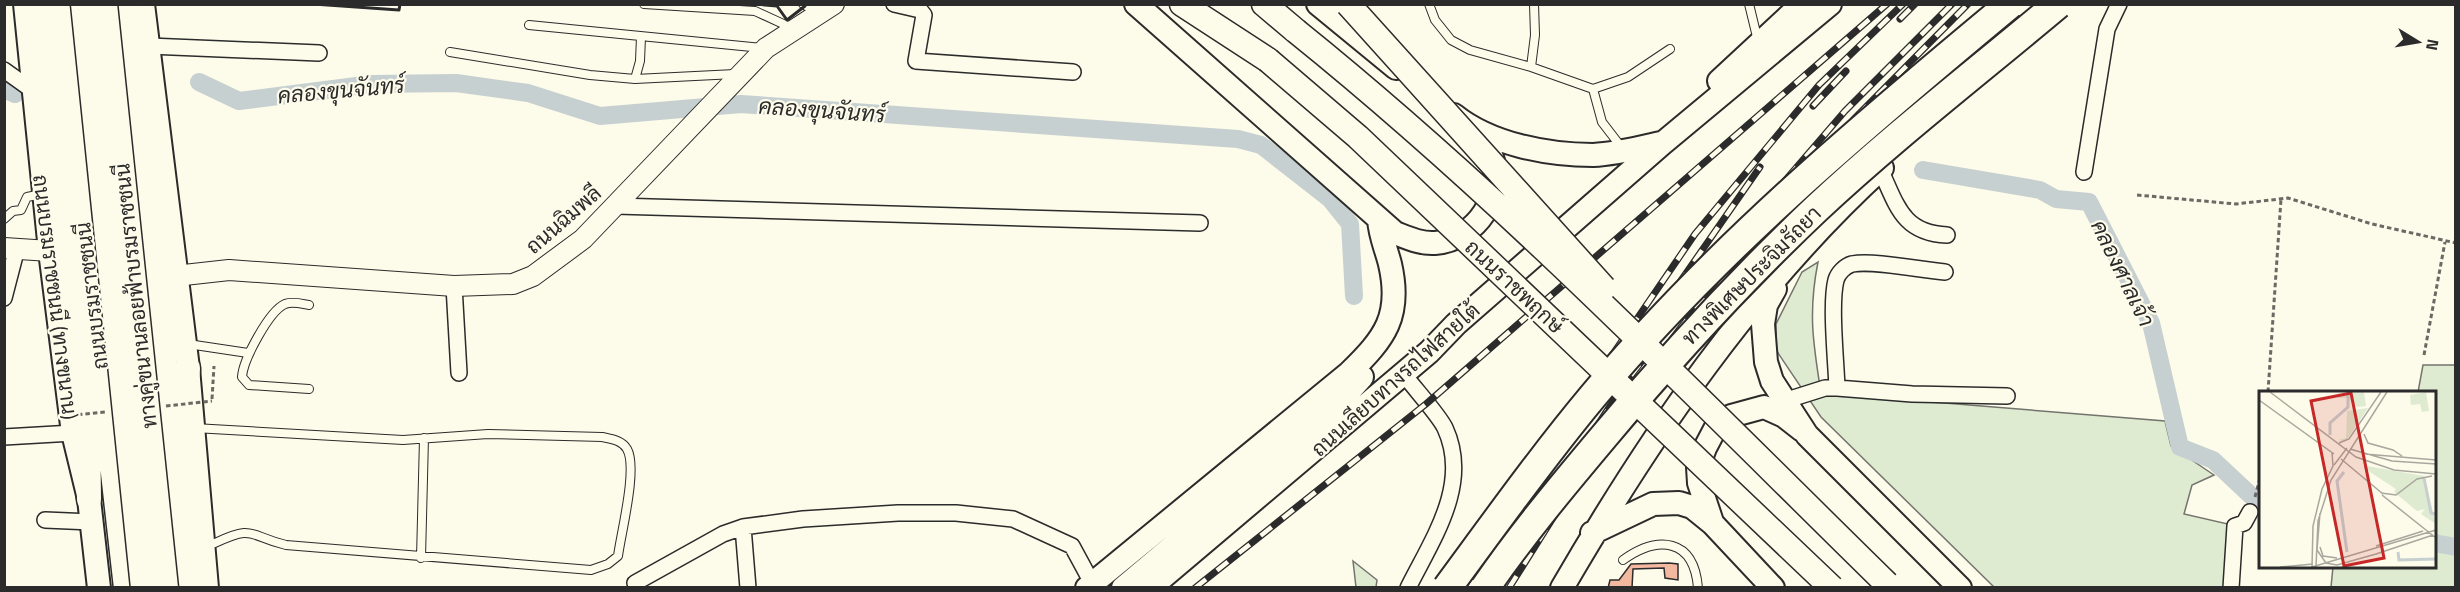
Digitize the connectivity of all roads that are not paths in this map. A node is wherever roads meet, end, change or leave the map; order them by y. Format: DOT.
graph roads {
  1 [pos="25,4"];
  2 [pos="40,4"];
  3 [pos="60,4"];
  4 [pos="82,4"];
  5 [pos="105,4"];
  6 [pos="126,4"];
  7 [pos="143,4"];
  8 [pos="644,4"];
  9 [pos="894,4"];
  10 [pos="1136,4"];
  11 [pos="1182,4"];
  12 [pos="1264,4"];
  13 [pos="1318,4"];
  14 [pos="1348,4"];
  15 [pos="1429,4"];
  16 [pos="1534,4"];
  17 [pos="1749,4"];
  18 [pos="1830,4"];
  19 [pos="2010,4"];
  20 [pos="2034,4"];
  21 [pos="2058,4"];
  22 [pos="2068,4"];
  23 [pos="2119,4"];
  24 [pos="1800,5"];
  25 [pos="819,8"];
  26 [pos="529,25"];
  27 [pos="793,28"];
  28 [pos="641,37"];
  29 [pos="1758,42"];
  30 [pos="149,46"];
  31 [pos="766,48"];
  32 [pos="1670,49"];
  33 [pos="450,52"];
  34 [pos="319,53"];
  35 [pos="1531,67"];
  36 [pos="4,70"];
  37 [pos="1073,72"];
  38 [pos="738,78"];
  39 [pos="635,79"];
  40 [pos="1593,89"];
  41 [pos="32,90"];
  42 [pos="1470,128"];
  43 [pos="1671,136"];
  44 [pos="1624,151"];
  45 [pos="1880,169"];
  46 [pos="2084,172"];
  47 [pos="43,194"];
  48 [pos="616,206"];
  49 [pos="1836,210"];
  50 [pos="4,219"];
  51 [pos="1379,219"];
  52 [pos="1200,223"];
  53 [pos="1947,235"];
  54 [pos="11,248"];
  55 [pos="50,251"];
  56 [pos="1792,258"];
  57 [pos="1945,272"];
  58 [pos="175,276"];
  59 [pos="454,286"];
  60 [pos="4,298"];
  61 [pos="309,305"];
  62 [pos="1456,324"];
  63 [pos="1386,334"];
  64 [pos="184,344"];
  65 [pos="248,353"];
  66 [pos="188,368"];
  67 [pos="459,373"];
  68 [pos="1403,373"];
  69 [pos="1675,376"];
  70 [pos="1837,387"];
  71 [pos="309,389"];
  72 [pos="2007,396"];
  73 [pos="1787,400"];
  74 [pos="1324,419"];
  75 [pos="193,428"];
  76 [pos="73,433"];
  77 [pos="1808,435"];
  78 [pos="4,437"];
  79 [pos="424,438"];
  80 [pos="178,485"];
  81 [pos="90,510"];
  82 [pos="2250,512"];
  83 [pos="45,520"];
  84 [pos="202,522"];
  85 [pos="1713,524"];
  86 [pos="743,527"];
  87 [pos="1592,533"];
  88 [pos="215,543"];
  89 [pos="421,558"];
  90 [pos="1623,560"];
  91 [pos="635,583"];
  92 [pos="1090,585"];
  93 [pos="1889,586"];
  94 [pos="99,588"];
  95 [pos="126,588"];
  96 [pos="143,588"];
  97 [pos="166,588"];
  98 [pos="185,588"];
  99 [pos="207,588"];
  100 [pos="222,588"];
  101 [pos="748,588"];
  102 [pos="1123,588"];
  103 [pos="1150,588"];
  104 [pos="1408,588"];
  105 [pos="1448,588"];
  106 [pos="1485,588"];
  107 [pos="1562,588"];
  108 [pos="1698,588"];
  109 [pos="1773,588"];
  110 [pos="1832,588"];
  111 [pos="1960,588"];
  112 [pos="2231,588"];
  1 -- 41 [label="main road, ถนนบรมราชชนนี (ทางขนาน)"];
  2 -- 81 [label="main road"];
  3 -- 95 [label="main road, ถนนบรมราชชนนี"];
  4 -- 96 [label="main road, ทางคู่ขนานลอยฟ้าบรมราชชนนี, bridge"];
  5 -- 97 [label="main road, ทางคู่ขนานลอยฟ้าบรมราชชนนี, bridge"];
  6 -- 80 [label="main road"];
  7 -- 30 [label="main road"];
  8 -- 27 [label="lane"];
  9 -- 37 [label="street"];
  10 -- 51 [label="main road"];
  11 -- 110 [label="main road, ถนนราชพฤกษ์, bridge"];
  12 -- 69 [label="main road, bridge"];
  13 -- 42 [label="main road"];
  14 -- 69 [label="main road, bridge"];
  15 -- 35 [label="lane"];
  16 -- 35 [label="lane"];
  17 -- 29 [label="lane"];
  18 -- 43 [label="main road, ถนนเลียบทางรถไฟสายใต้"];
  19 -- 105 [label="highway, ทางพิเศษประจิมรัถยา, bridge"];
  20 -- 49 [label="main road"];
  21 -- 106 [label="highway, ทางพิเศษประจิมรัถยา, bridge"];
  22 -- 45 [label="main road"];
  23 -- 46 [label="street"];
  24 -- 29 [label="main road"];
  25 -- 27 [label="street, ถนนฉิมพลี"];
  26 -- 28 [label="lane"];
  27 -- 31 [label="street, ถนนฉิมพลี"];
  28 -- 31 [label="lane"];
  28 -- 39 [label="lane"];
  29 -- 43 [label="main road"];
  30 -- 34 [label="street"];
  30 -- 58 [label="main road"];
  31 -- 38 [label="street, ถนนฉิมพลี"];
  32 -- 40 [label="lane"];
  33 -- 39 [label="lane"];
  35 -- 40 [label="lane"];
  36 -- 41 [label="street"];
  38 -- 39 [label="lane"];
  38 -- 48 [label="street, ถนนฉิมพลี"];
  40 -- 44 [label="lane"];
  41 -- 47 [label="main road, ถนนบรมราชชนนี (ทางขนาน)"];
  42 -- 44 [label="main road"];
  42 -- 51 [label="main road"];
  43 -- 44 [label="main road"];
  43 -- 62 [label="main road, ถนนเลียบทางรถไฟสายใต้"];
  45 -- 49 [label="main road"];
  45 -- 53 [label="street"];
  47 -- 50 [label="lane"];
  47 -- 55 [label="main road, ถนนบรมราชชนนี (ทางขนาน)"];
  48 -- 52 [label="street"];
  48 -- 59 [label="street, ถนนฉิมพลี"];
  49 -- 56 [label="main road"];
  51 -- 63 [label="main road, ถนนเลียบทางรถไฟสายใต้"];
  54 -- 55 [label="street"];
  54 -- 60 [label="street"];
  55 -- 76 [label="main road, ถนนบรมราชชนนี (ทางขนาน)"];
  56 -- 73 [label="main road"];
  56 -- 87 [label="main road"];
  57 -- 70 [label="street"];
  58 -- 59 [label="street, ถนนฉิมพลี"];
  58 -- 64 [label="main road"];
  59 -- 67 [label="street"];
  61 -- 65 [label="lane"];
  62 -- 68 [label="main road, ถนนเลียบทางรถไฟสายใต้"];
  62 -- 74 [label="main road"];
  63 -- 74 [label="main road"];
  63 -- 92 [label="main road, ถนนเลียบทางรถไฟสายใต้"];
  64 -- 65 [label="lane"];
  64 -- 66 [label="main road"];
  65 -- 71 [label="lane"];
  66 -- 75 [label="main road"];
  66 -- 80 [label="main road"];
  68 -- 103 [label="main road, ถนนเลียบทางรถไฟสายใต้"];
  68 -- 104 [label="street"];
  69 -- 93 [label="main road, bridge"];
  70 -- 72 [label="street"];
  70 -- 73 [label="street"];
  73 -- 77 [label="main road"];
  74 -- 102 [label="main road"];
  75 -- 79 [label="lane"];
  75 -- 84 [label="main road"];
  76 -- 78 [label="street"];
  76 -- 81 [label="main road, ถนนบรมราชชนนี (ทางขนาน)"];
  77 -- 85 [label="main road"];
  77 -- 111 [label="main road"];
  79 -- 89 [label="lane"];
  79 -- 89 [label="lane"];
  80 -- 98 [label="main road"];
  81 -- 83 [label="street"];
  81 -- 94 [label="main road, ถนนบรมราชชนนี (ทางขนาน)"];
  82 -- 112 [label="street"];
  84 -- 88 [label="main road"];
  84 -- 99 [label="main road"];
  85 -- 87 [label="main road"];
  85 -- 109 [label="main road"];
  86 -- 91 [label="street"];
  86 -- 92 [label="street"];
  86 -- 101 [label="street"];
  87 -- 107 [label="main road"];
  88 -- 89 [label="lane"];
  88 -- 100 [label="main road"];
  90 -- 108 [label="lane"];
}
